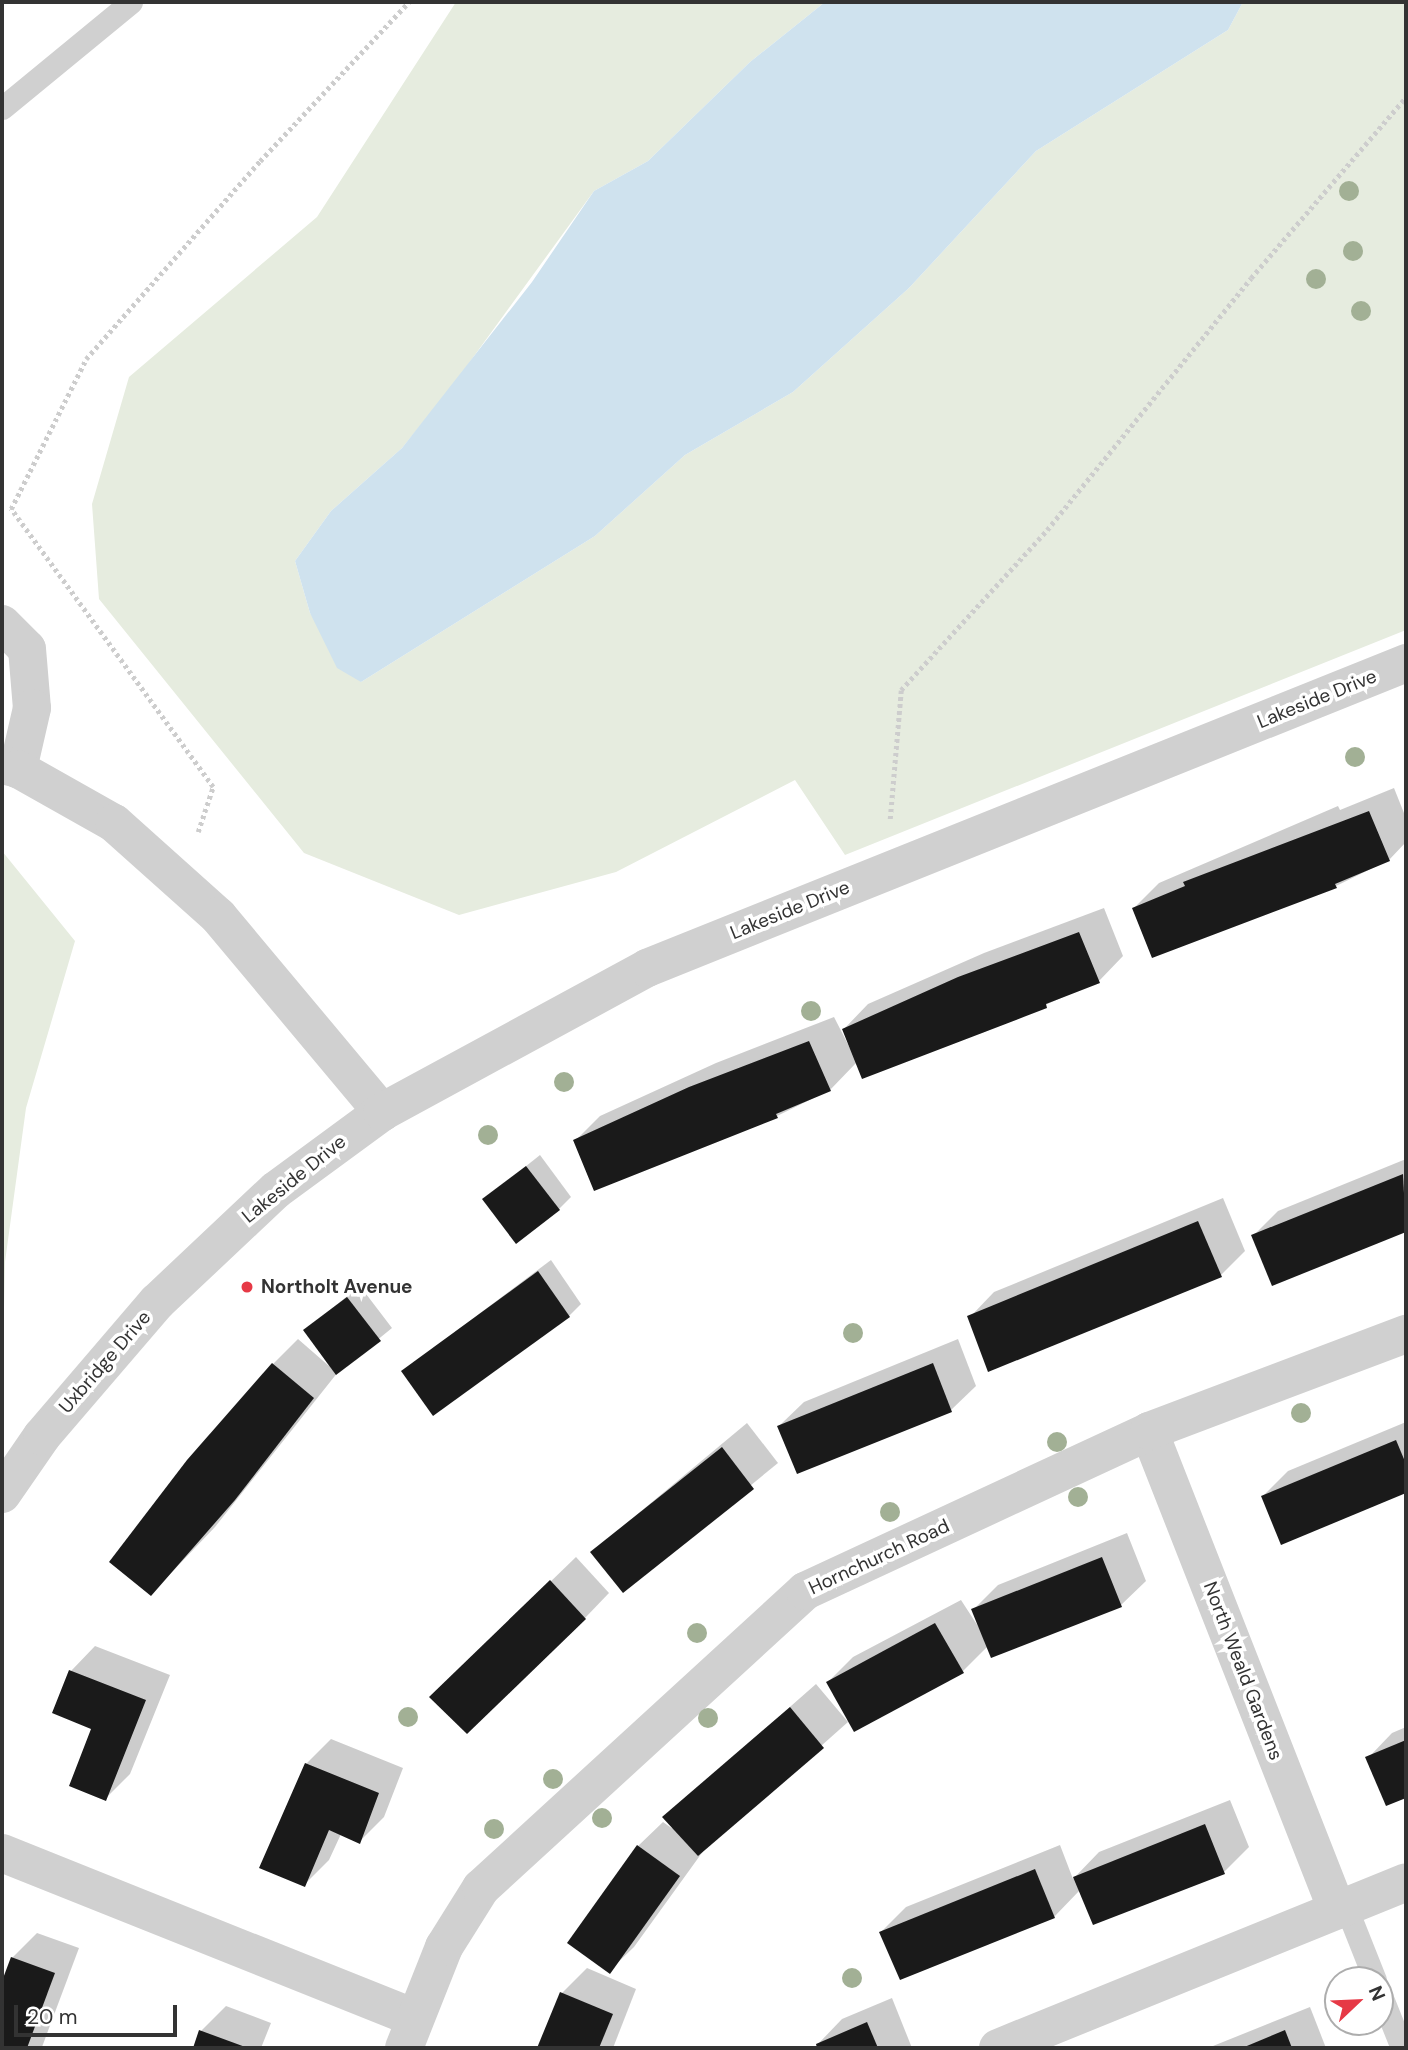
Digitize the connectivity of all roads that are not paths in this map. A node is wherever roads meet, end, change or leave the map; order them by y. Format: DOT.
graph roads {
  1 [pos="131,2"];
  2 [pos="2,108"];
  3 [pos="2,624"];
  4 [pos="1406,663"];
  5 [pos="10,767"];
  6 [pos="382,1112"];
  7 [pos="220,1240"];
  8 [pos="1406,1334"];
  9 [pos="1149,1431"];
  10 [pos="2,1494"];
  11 [pos="2,1853"];
  12 [pos="1406,1882"];
  13 [pos="1342,1909"];
  14 [pos="1368,1966"];
  15 [pos="1394,2028"];
  16 [pos="409,2033"];
  17 [pos="998,2048"];
  18 [pos="1402,2048"];
  1 -- 2 [label="lane"];
  3 -- 5 [label="street"];
  4 -- 6 [label="street, Lakeside Drive"];
  5 -- 6 [label="street"];
  6 -- 7 [label="street, Lakeside Drive"];
  7 -- 10 [label="street, Uxbridge Drive"];
  8 -- 9 [label="street, Hornchurch Road"];
  9 -- 13 [label="street, North Weald Gardens"];
  9 -- 16 [label="street, Hornchurch Road"];
  11 -- 16 [label="street"];
  12 -- 13 [label="street"];
  13 -- 14 [label="lane"];
  13 -- 17 [label="street"];
  15 -- 18 [label="lane"];
}
